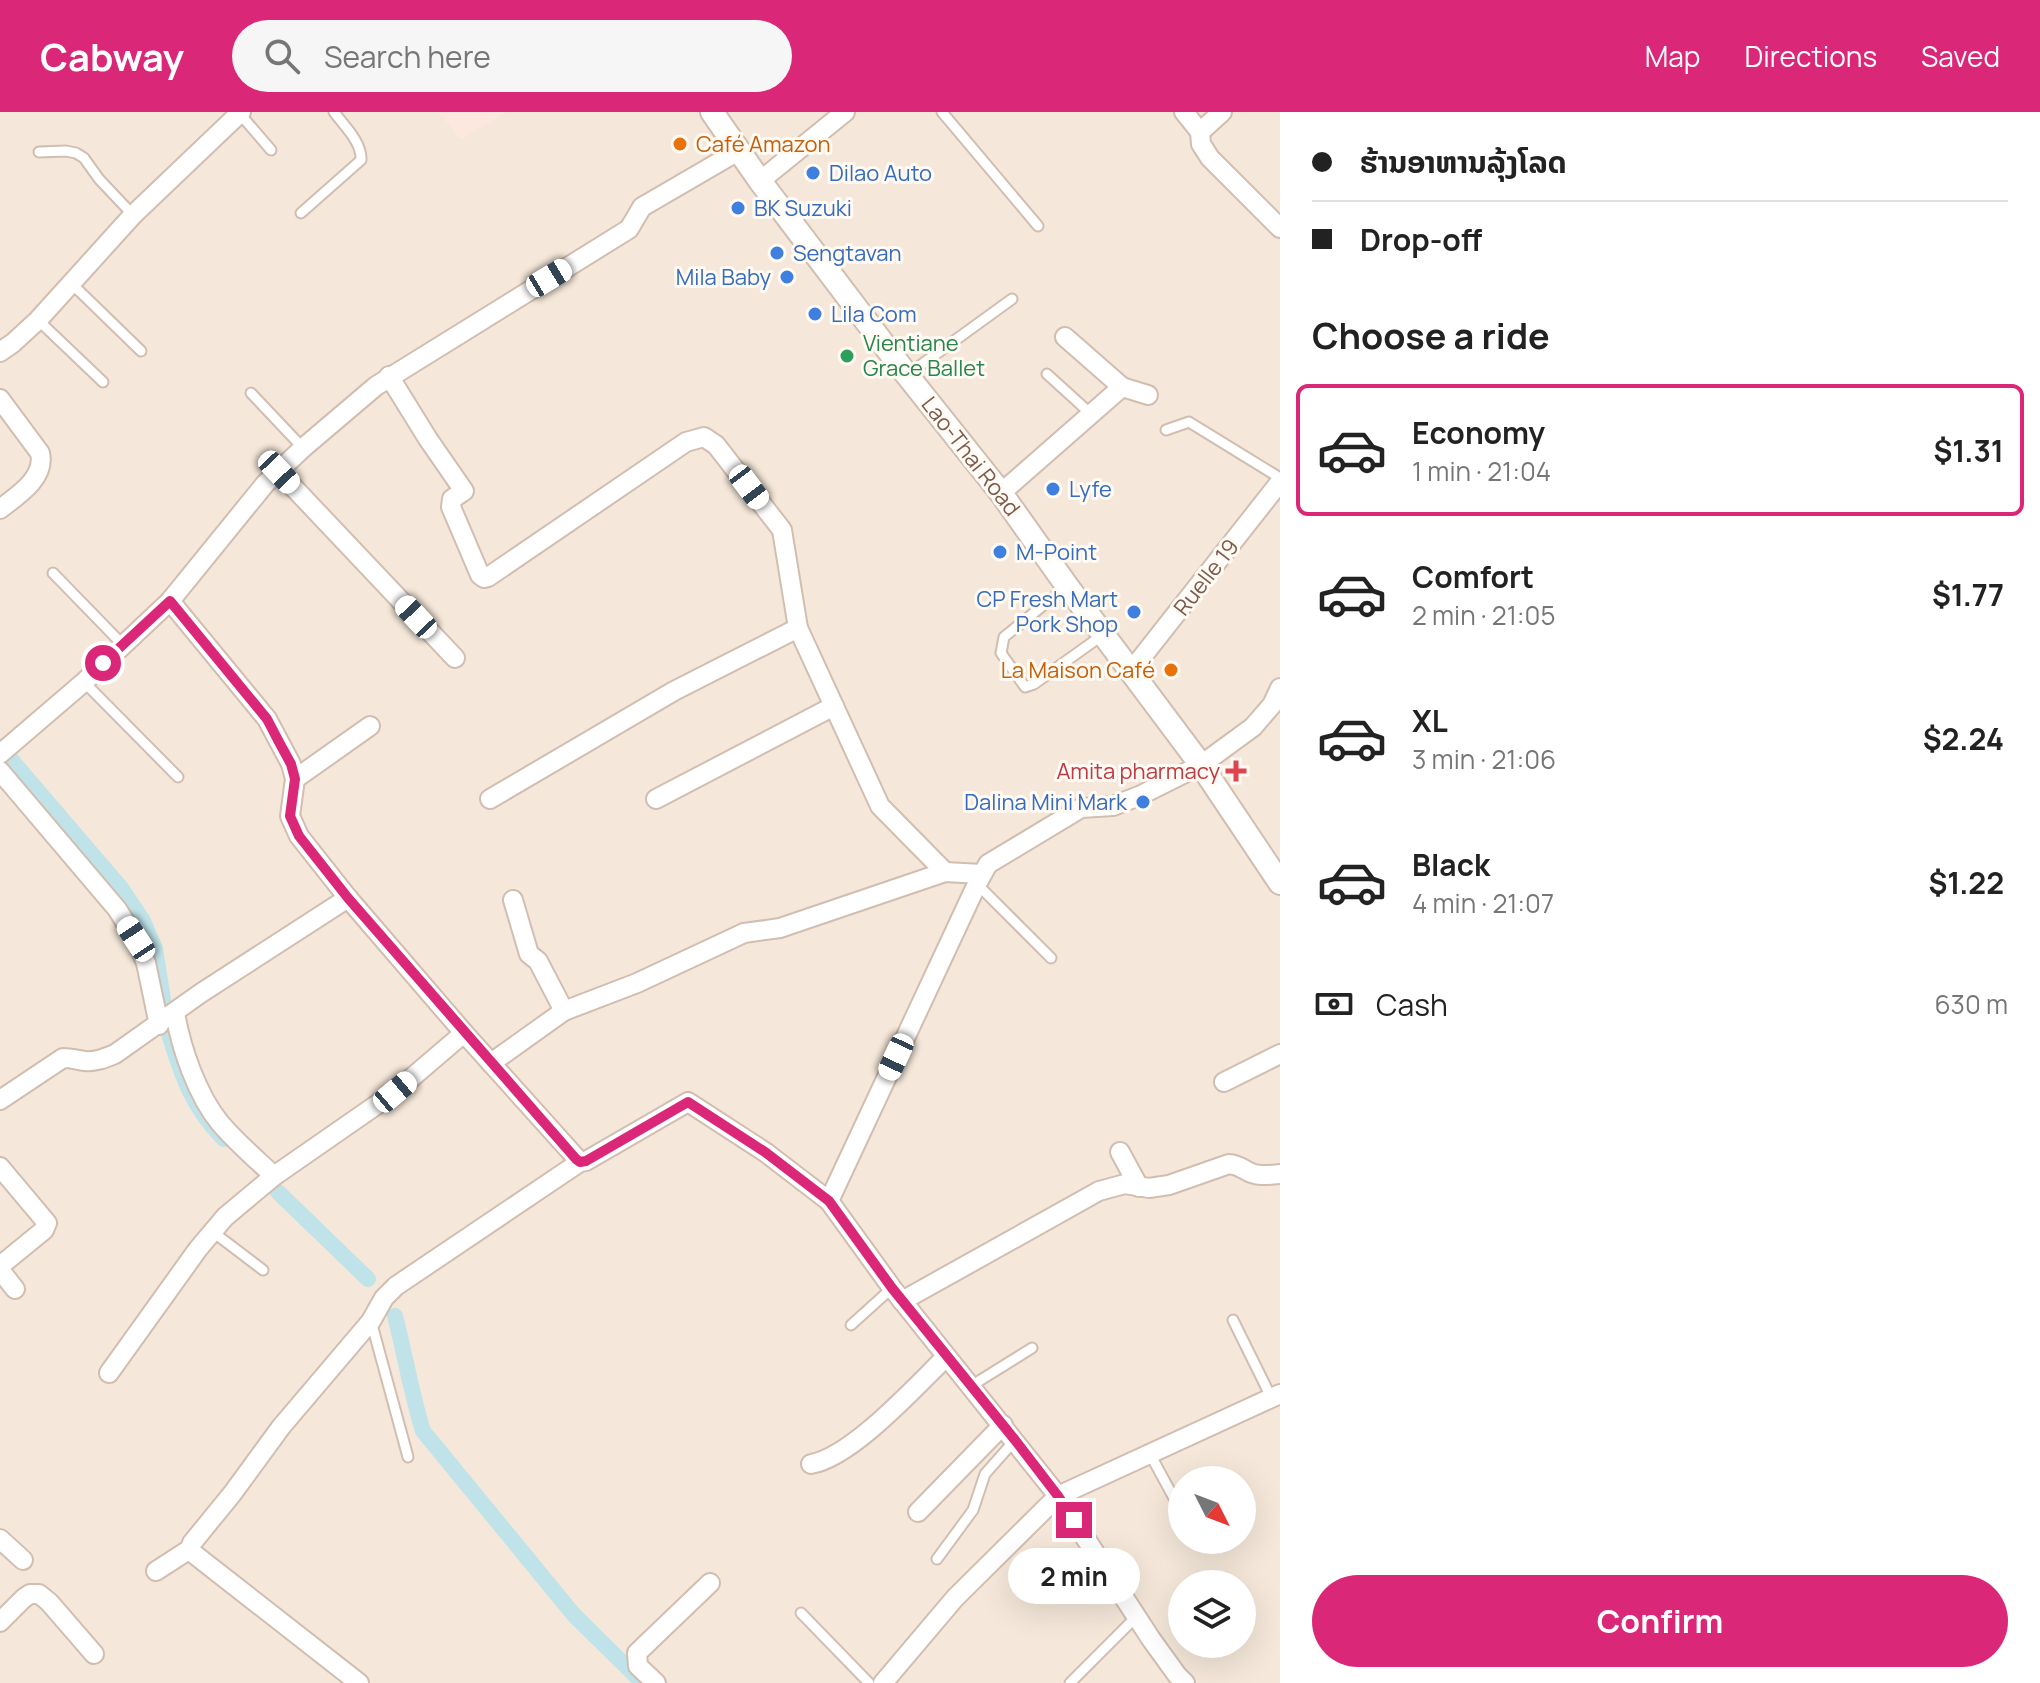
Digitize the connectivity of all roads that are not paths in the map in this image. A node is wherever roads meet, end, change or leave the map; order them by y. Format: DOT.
graph roads {
  1 [pos="334,112"];
  2 [pos="712,112"];
  3 [pos="845,112"];
  4 [pos="942,112"];
  5 [pos="1184,112"];
  6 [pos="1222,112"];
  7 [pos="240,113"];
  8 [pos="1200,132"];
  9 [pos="271,150"];
  10 [pos="740,150"];
  11 [pos="39,152"];
  12 [pos="760,181"];
  13 [pos="301,213"];
  14 [pos="133,215"];
  15 [pos="1038,226"];
  16 [pos="1280,228"];
  17 [pos="71,283"];
  18 [pos="1012,299"];
  19 [pos="38,320"];
  20 [pos="1065,337"];
  21 [pos="141,351"];
  22 [pos="0,352"];
  23 [pos="1047,374"];
  24 [pos="907,375"];
  25 [pos="389,376"];
  26 [pos="103,382"];
  27 [pos="1122,387"];
  28 [pos="251,393"];
  29 [pos="1148,395"];
  30 [pos="0,399"];
  31 [pos="1091,414"];
  32 [pos="1166,430"];
  33 [pos="303,448"];
  34 [pos="279,472"];
  35 [pos="1280,480"];
  36 [pos="1001,493"];
  37 [pos="0,509"];
  38 [pos="53,573"];
  39 [pos="1067,586"];
  40 [pos="170,601"];
  41 [pos="798,628"];
  42 [pos="1104,634"];
  43 [pos="123,645"];
  44 [pos="455,658"];
  45 [pos="1131,671"];
  46 [pos="84,682"];
  47 [pos="1280,688"];
  48 [pos="834,706"];
  49 [pos="370,726"];
  50 [pos="2,748"];
  51 [pos="1201,765"];
  52 [pos="0,771"];
  53 [pos="178,777"];
  54 [pos="295,779"];
  55 [pos="490,799"];
  56 [pos="656,799"];
  57 [pos="945,872"];
  58 [pos="979,879"];
  59 [pos="1280,883"];
  60 [pos="348,898"];
  61 [pos="513,900"];
  62 [pos="1051,958"];
  63 [pos="564,1011"];
  64 [pos="175,1013"];
  65 [pos="159,1025"];
  66 [pos="464,1033"];
  67 [pos="1280,1054"];
  68 [pos="491,1063"];
  69 [pos="1224,1082"];
  70 [pos="3,1092"];
  71 [pos="1120,1152"];
  72 [pos="580,1162"];
  73 [pos="0,1167"];
  74 [pos="1280,1174"];
  75 [pos="274,1176"];
  76 [pos="1139,1187"];
  77 [pos="829,1201"];
  78 [pos="213,1232"];
  79 [pos="0,1268"];
  80 [pos="263,1270"];
  81 [pos="15,1289"];
  82 [pos="897,1295"];
  83 [pos="1233,1320"];
  84 [pos="371,1321"];
  85 [pos="851,1325"];
  86 [pos="1032,1348"];
  87 [pos="946,1357"];
  88 [pos="109,1373"];
  89 [pos="971,1386"];
  90 [pos="1275,1396"];
  91 [pos="1003,1425"];
  92 [pos="1015,1440"];
  93 [pos="1150,1454"];
  94 [pos="408,1457"];
  95 [pos="811,1464"];
  96 [pos="1168,1487"];
  97 [pos="1058,1496"];
  98 [pos="918,1512"];
  99 [pos="0,1539"];
  100 [pos="190,1549"];
  101 [pos="937,1559"];
  102 [pos="23,1560"];
  103 [pos="156,1571"];
  104 [pos="710,1583"];
  105 [pos="801,1613"];
  106 [pos="1137,1616"];
  107 [pos="0,1622"];
  108 [pos="94,1654"];
  109 [pos="359,1683"];
  110 [pos="656,1683"];
  111 [pos="869,1683"];
  112 [pos="883,1683"];
  113 [pos="1070,1683"];
  114 [pos="1185,1683"];
  1 -- 13 [label="lane"];
  2 -- 10 [label="street, Lao-Thai Road"];
  3 -- 12 [label="street"];
  4 -- 15 [label="lane"];
  5 -- 8 [label="street"];
  6 -- 8 [label="street"];
  7 -- 9 [label="lane"];
  7 -- 14 [label="street"];
  8 -- 16 [label="street"];
  10 -- 12 [label="street, Lao-Thai Road"];
  10 -- 25 [label="street"];
  11 -- 14 [label="lane"];
  12 -- 24 [label="street, Lao-Thai Road"];
  14 -- 17 [label="street"];
  17 -- 19 [label="street"];
  17 -- 21 [label="lane"];
  18 -- 24 [label="lane"];
  19 -- 22 [label="street"];
  19 -- 26 [label="lane"];
  20 -- 27 [label="street"];
  23 -- 31 [label="lane"];
  24 -- 36 [label="street, Lao-Thai Road"];
  25 -- 33 [label="street"];
  25 -- 41 [label="street"];
  27 -- 29 [label="street"];
  27 -- 31 [label="street"];
  28 -- 33 [label="lane"];
  30 -- 37 [label="street"];
  31 -- 36 [label="street"];
  32 -- 35 [label="lane"];
  33 -- 34 [label="street"];
  34 -- 40 [label="street"];
  34 -- 44 [label="street"];
  35 -- 45 [label="street, Ruelle 19"];
  36 -- 39 [label="street, Lao-Thai Road"];
  38 -- 43 [label="lane"];
  39 -- 42 [label="street, Lao-Thai Road"];
  39 -- 42 [label="lane"];
  40 -- 43 [label="street"];
  40 -- 54 [label="street"];
  41 -- 48 [label="street"];
  41 -- 55 [label="street"];
  42 -- 45 [label="street, Lao-Thai Road"];
  43 -- 46 [label="street"];
  45 -- 51 [label="street, Lao-Thai Road"];
  46 -- 50 [label="street"];
  46 -- 53 [label="lane"];
  47 -- 51 [label="street"];
  48 -- 56 [label="street"];
  48 -- 57 [label="street"];
  49 -- 54 [label="street"];
  51 -- 58 [label="street"];
  51 -- 59 [label="street, Lao-Thai Road"];
  52 -- 65 [label="street"];
  54 -- 60 [label="street"];
  57 -- 58 [label="street"];
  57 -- 63 [label="street"];
  58 -- 62 [label="lane"];
  58 -- 77 [label="street"];
  60 -- 64 [label="street"];
  60 -- 66 [label="street"];
  61 -- 63 [label="street"];
  63 -- 68 [label="street"];
  64 -- 65 [label="street"];
  64 -- 75 [label="street"];
  65 -- 70 [label="street"];
  66 -- 68 [label="street"];
  66 -- 75 [label="street"];
  67 -- 69 [label="street"];
  68 -- 72 [label="street"];
  71 -- 76 [label="street"];
  72 -- 77 [label="street"];
  72 -- 84 [label="street"];
  73 -- 79 [label="street"];
  74 -- 76 [label="street"];
  75 -- 78 [label="street"];
  76 -- 82 [label="street"];
  77 -- 82 [label="street"];
  78 -- 80 [label="lane"];
  78 -- 88 [label="street"];
  79 -- 81 [label="street"];
  82 -- 85 [label="lane"];
  82 -- 87 [label="street"];
  83 -- 90 [label="lane"];
  84 -- 94 [label="lane"];
  84 -- 100 [label="street"];
  86 -- 89 [label="lane"];
  87 -- 89 [label="street"];
  87 -- 95 [label="street"];
  89 -- 91 [label="street"];
  90 -- 93 [label="street"];
  91 -- 92 [label="street"];
  91 -- 98 [label="street"];
  92 -- 97 [label="street"];
  92 -- 101 [label="lane"];
  93 -- 96 [label="lane"];
  93 -- 97 [label="street"];
  97 -- 106 [label="street"];
  97 -- 112 [label="street"];
  99 -- 102 [label="street"];
  100 -- 103 [label="street"];
  100 -- 109 [label="street"];
  104 -- 110 [label="street"];
  105 -- 111 [label="lane"];
  106 -- 113 [label="lane"];
  106 -- 114 [label="street"];
  107 -- 108 [label="street"];
}
